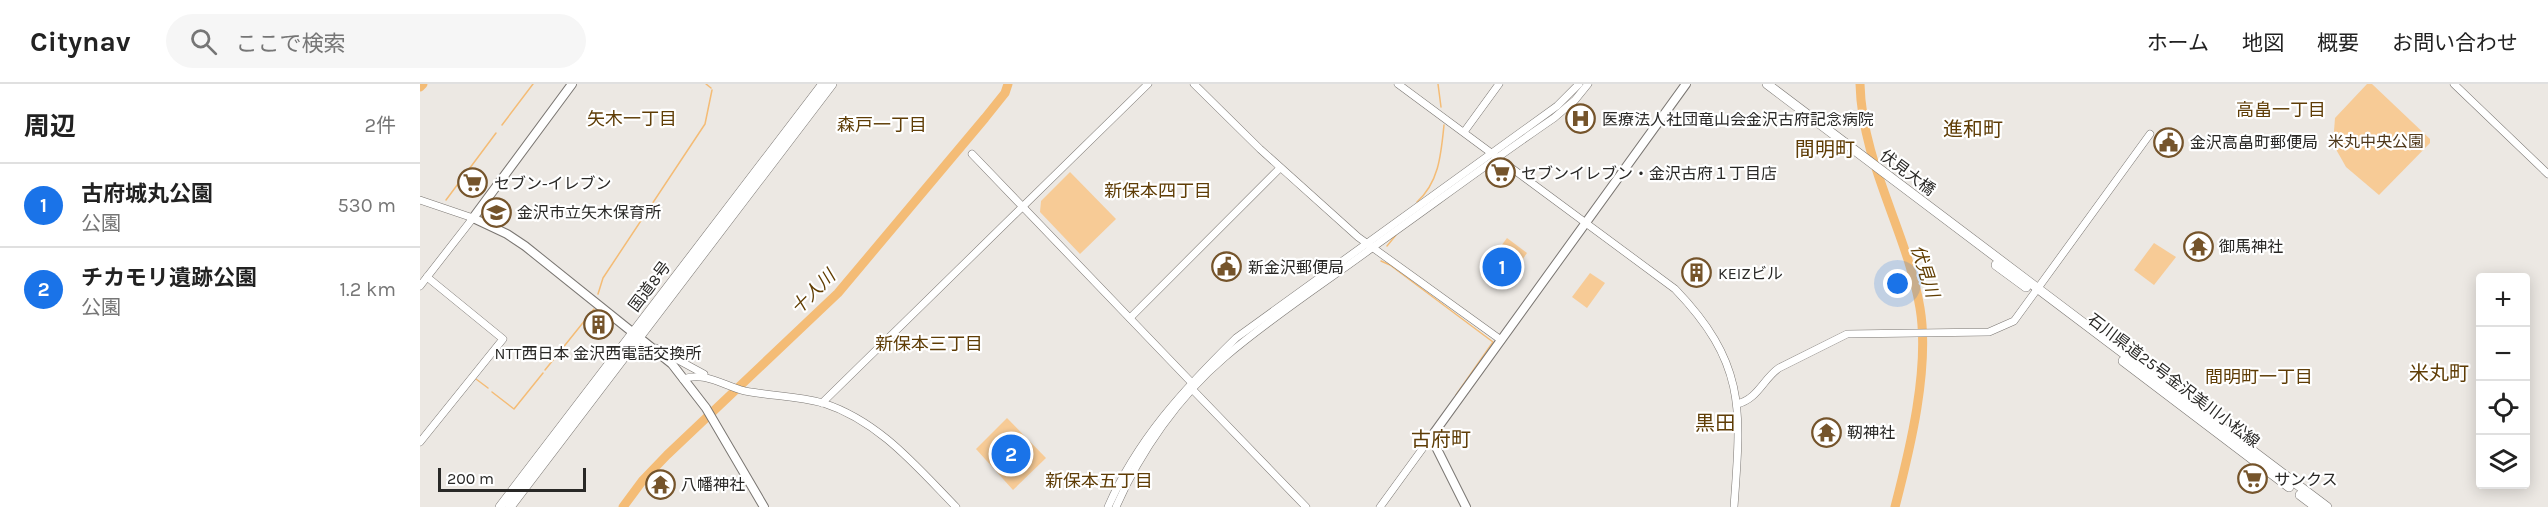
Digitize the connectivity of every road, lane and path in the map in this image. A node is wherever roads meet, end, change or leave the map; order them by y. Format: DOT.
graph roads {
  1 [pos="572,84"];
  2 [pos="823,84"];
  3 [pos="832,84"];
  4 [pos="1148,84"];
  5 [pos="1194,84"];
  6 [pos="1398,84"];
  7 [pos="1499,84"];
  8 [pos="1579,84"];
  9 [pos="1588,84"];
  10 [pos="1686,84"];
  11 [pos="1758,84"];
  12 [pos="1767,84"];
  13 [pos="2454,84"];
  14 [pos="1779,96"];
  15 [pos="1464,132"];
  16 [pos="2150,134"];
  17 [pos="1492,152"];
  18 [pos="972,154"];
  19 [pos="1499,158"];
  20 [pos="1280,168"];
  21 [pos="2548,174"];
  22 [pos="420,200"];
  23 [pos="1023,207"];
  24 [pos="473,218"];
  25 [pos="1585,223"];
  26 [pos="1366,244"];
  27 [pos="1374,247"];
  28 [pos="2016,276"];
  29 [pos="427,277"];
  30 [pos="420,286"];
  31 [pos="2036,291"];
  32 [pos="1130,318"];
  33 [pos="636,334"];
  34 [pos="1501,340"];
  35 [pos="655,348"];
  36 [pos="683,379"];
  37 [pos="711,379"];
  38 [pos="1192,386"];
  39 [pos="822,403"];
  40 [pos="1737,404"];
  41 [pos="1431,437"];
  42 [pos="420,442"];
  43 [pos="954,506"];
  44 [pos="500,507"];
  45 [pos="510,507"];
  46 [pos="764,507"];
  47 [pos="1108,507"];
  48 [pos="1116,507"];
  49 [pos="1306,507"];
  50 [pos="1380,507"];
  51 [pos="1466,507"];
  52 [pos="1734,507"];
  53 [pos="2316,507"];
  54 [pos="2326,507"];
  1 -- 24 [label="main road"];
  2 -- 33 [label="main road, 国道8号"];
  3 -- 33 [label="main road, 国道8号"];
  4 -- 23 [label="street"];
  5 -- 20 [label="street"];
  6 -- 15 [label="street"];
  7 -- 15 [label="street"];
  8 -- 17 [label="street"];
  9 -- 19 [label="street"];
  10 -- 25 [label="main road"];
  11 -- 14 [label="main road"];
  12 -- 14 [label="main road"];
  13 -- 21 [label="street"];
  14 -- 28 [label="main road, 伏見大橋"];
  15 -- 17 [label="street"];
  16 -- 31 [label="street"];
  17 -- 19 [label="street"];
  17 -- 26 [label="street"];
  18 -- 23 [label="street"];
  19 -- 25 [label="street"];
  19 -- 27 [label="street"];
  20 -- 26 [label="street"];
  20 -- 32 [label="street"];
  22 -- 24 [label="street"];
  23 -- 32 [label="street"];
  23 -- 39 [label="street"];
  24 -- 29 [label="street"];
  24 -- 33 [label="main road"];
  25 -- 34 [label="main road"];
  25 -- 40 [label="street"];
  26 -- 27 [label="street"];
  26 -- 38 [label="street"];
  27 -- 34 [label="street"];
  27 -- 38 [label="street"];
  28 -- 31 [label="main road, 石川県道25号金沢美川小松線"];
  29 -- 30 [label="street"];
  29 -- 42 [label="street"];
  31 -- 40 [label="street"];
  31 -- 53 [label="main road, 石川県道25号金沢美川小松線"];
  31 -- 54 [label="main road, 石川県道25号金沢美川小松線"];
  32 -- 38 [label="street"];
  33 -- 35 [label="main road"];
  33 -- 44 [label="main road, 国道8号"];
  33 -- 45 [label="main road, 国道8号"];
  34 -- 41 [label="main road"];
  35 -- 36 [label="main road"];
  35 -- 37 [label="street"];
  36 -- 37 [label="street"];
  36 -- 46 [label="main road"];
  37 -- 39 [label="street"];
  38 -- 47 [label="street"];
  38 -- 48 [label="street"];
  38 -- 49 [label="street"];
  39 -- 43 [label="street"];
  40 -- 52 [label="street"];
  41 -- 50 [label="street"];
  41 -- 51 [label="main road"];
}
